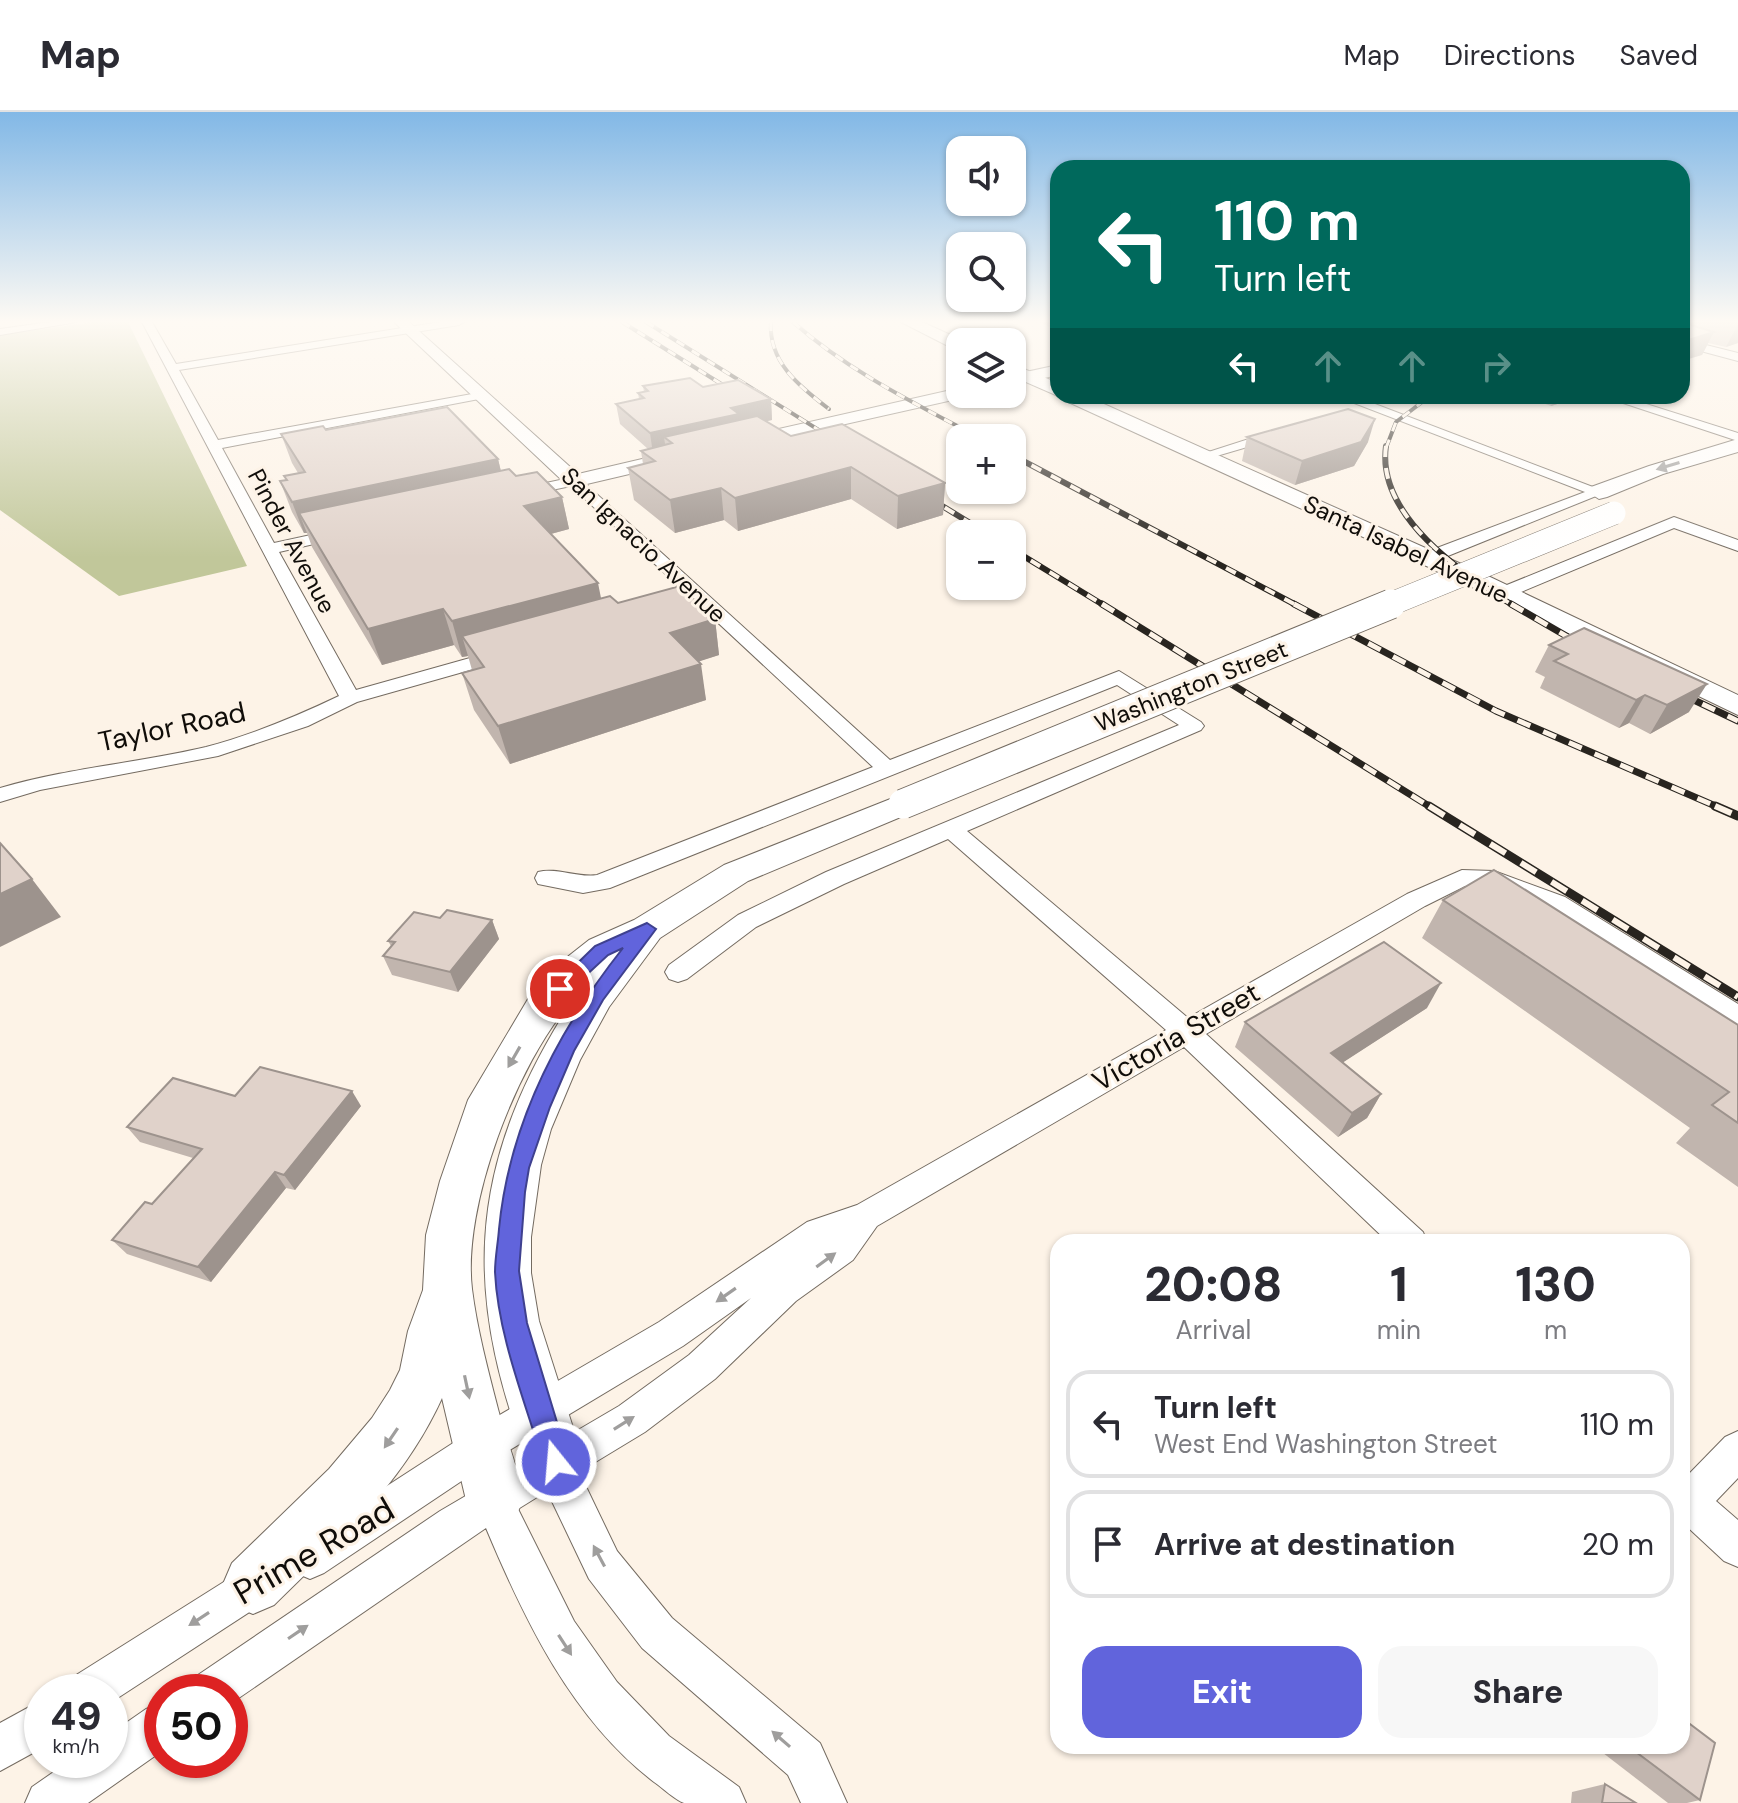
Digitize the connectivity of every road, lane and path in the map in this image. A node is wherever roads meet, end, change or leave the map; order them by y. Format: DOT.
graph roads {
  1 [pos="190,401"];
  2 [pos="448,401"];
  3 [pos="486,401"];
  4 [pos="925,401"];
  5 [pos="1089,404"];
  6 [pos="1364,404"];
  7 [pos="1633,404"];
  8 [pos="1369,406"];
  9 [pos="1339,415"];
  10 [pos="1294,429"];
  11 [pos="1738,437"];
  12 [pos="215,445"];
  13 [pos="723,447"];
  14 [pos="1738,447"];
  15 [pos="693,454"];
  16 [pos="1203,456"];
  17 [pos="574,481"];
  18 [pos="1669,489"];
  19 [pos="497,498"];
  20 [pos="1614,504"];
  21 [pos="360,529"];
  22 [pos="1491,534"];
  23 [pos="1738,546"];
  24 [pos="268,549"];
  25 [pos="1427,558"];
  26 [pos="1567,566"];
  27 [pos="1503,593"];
  28 [pos="526,649"];
  29 [pos="350,698"];
  30 [pos="1738,706"];
  31 [pos="887,768"];
  32 [pos="0,795"];
  33 [pos="951,829"];
  34 [pos="547,878"];
  35 [pos="647,929"];
  36 [pos="678,972"];
  37 [pos="1738,1017"];
  38 [pos="1185,1031"];
  39 [pos="866,1216"];
  40 [pos="1402,1234"];
  41 [pos="447,1288"];
  42 [pos="540,1411"];
  43 [pos="480,1447"];
  44 [pos="1738,1450"];
  45 [pos="556,1462"];
  46 [pos="1690,1494"];
  47 [pos="494,1500"];
  48 [pos="1690,1504"];
  49 [pos="1738,1547"];
  50 [pos="253,1584"];
  51 [pos="116,1674"];
  52 [pos="237,1674"];
  53 [pos="24,1734"];
  54 [pos="144,1737"];
  55 [pos="0,1749"];
  56 [pos="48,1803"];
  57 [pos="723,1803"];
  58 [pos="824,1803"];
  1 -- 12 [label="street, Pinder Avenue"];
  2 -- 12 [label="street"];
  3 -- 17 [label="street, San Ignacio Avenue"];
  4 -- 13 [label="street"];
  5 -- 16 [label="main road, Santa Isabel Avenue"];
  6 -- 8 [label="street"];
  7 -- 11 [label="street"];
  8 -- 9 [label="street"];
  8 -- 20 [label="street"];
  10 -- 16 [label="street"];
  12 -- 24 [label="street, Pinder Avenue"];
  14 -- 18 [label="main road"];
  14 -- 20 [label="main road, Washington Street, one-way"];
  15 -- 17 [label="street"];
  16 -- 25 [label="main road, Santa Isabel Avenue"];
  17 -- 19 [label="street"];
  17 -- 31 [label="street, San Ignacio Avenue"];
  20 -- 22 [label="street"];
  20 -- 35 [label="main road, Washington Street, bridge"];
  21 -- 24 [label="street"];
  22 -- 25 [label="street"];
  22 -- 26 [label="street"];
  23 -- 26 [label="street"];
  24 -- 29 [label="street, Pinder Avenue"];
  25 -- 27 [label="main road, Santa Isabel Avenue"];
  26 -- 27 [label="street"];
  27 -- 30 [label="main road, Santa Isabel Avenue"];
  28 -- 29 [label="street, Taylor Road"];
  29 -- 32 [label="street, Taylor Road"];
  31 -- 33 [label="street"];
  31 -- 34 [label="street"];
  33 -- 36 [label="street"];
  33 -- 38 [label="street"];
  35 -- 41 [label="main road, one-way"];
  35 -- 42 [label="main road"];
  37 -- 38 [label="street, Victoria Street"];
  38 -- 39 [label="street, Victoria Street"];
  38 -- 40 [label="street"];
  39 -- 42 [label="street, Victoria Street, one-way"];
  45 -- 39 [label="street, Victoria Street, one-way"];
  41 -- 43 [label="main road, one-way"];
  41 -- 50 [label="main road, one-way"];
  42 -- 43 [label="street, Prime Road"];
  42 -- 45 [label="main road"];
  43 -- 47 [label="main road"];
  43 -- 50 [label="street, Prime Road"];
  44 -- 46 [label="street"];
  45 -- 47 [label="street, Prime Road"];
  58 -- 45 [label="street, one-way"];
  52 -- 47 [label="street, Prime Road, one-way"];
  47 -- 57 [label="street, one-way"];
  48 -- 49 [label="street"];
  50 -- 51 [label="street, Prime Road, one-way"];
  53 -- 55 [label="street"];
  54 -- 56 [label="street"];
}
